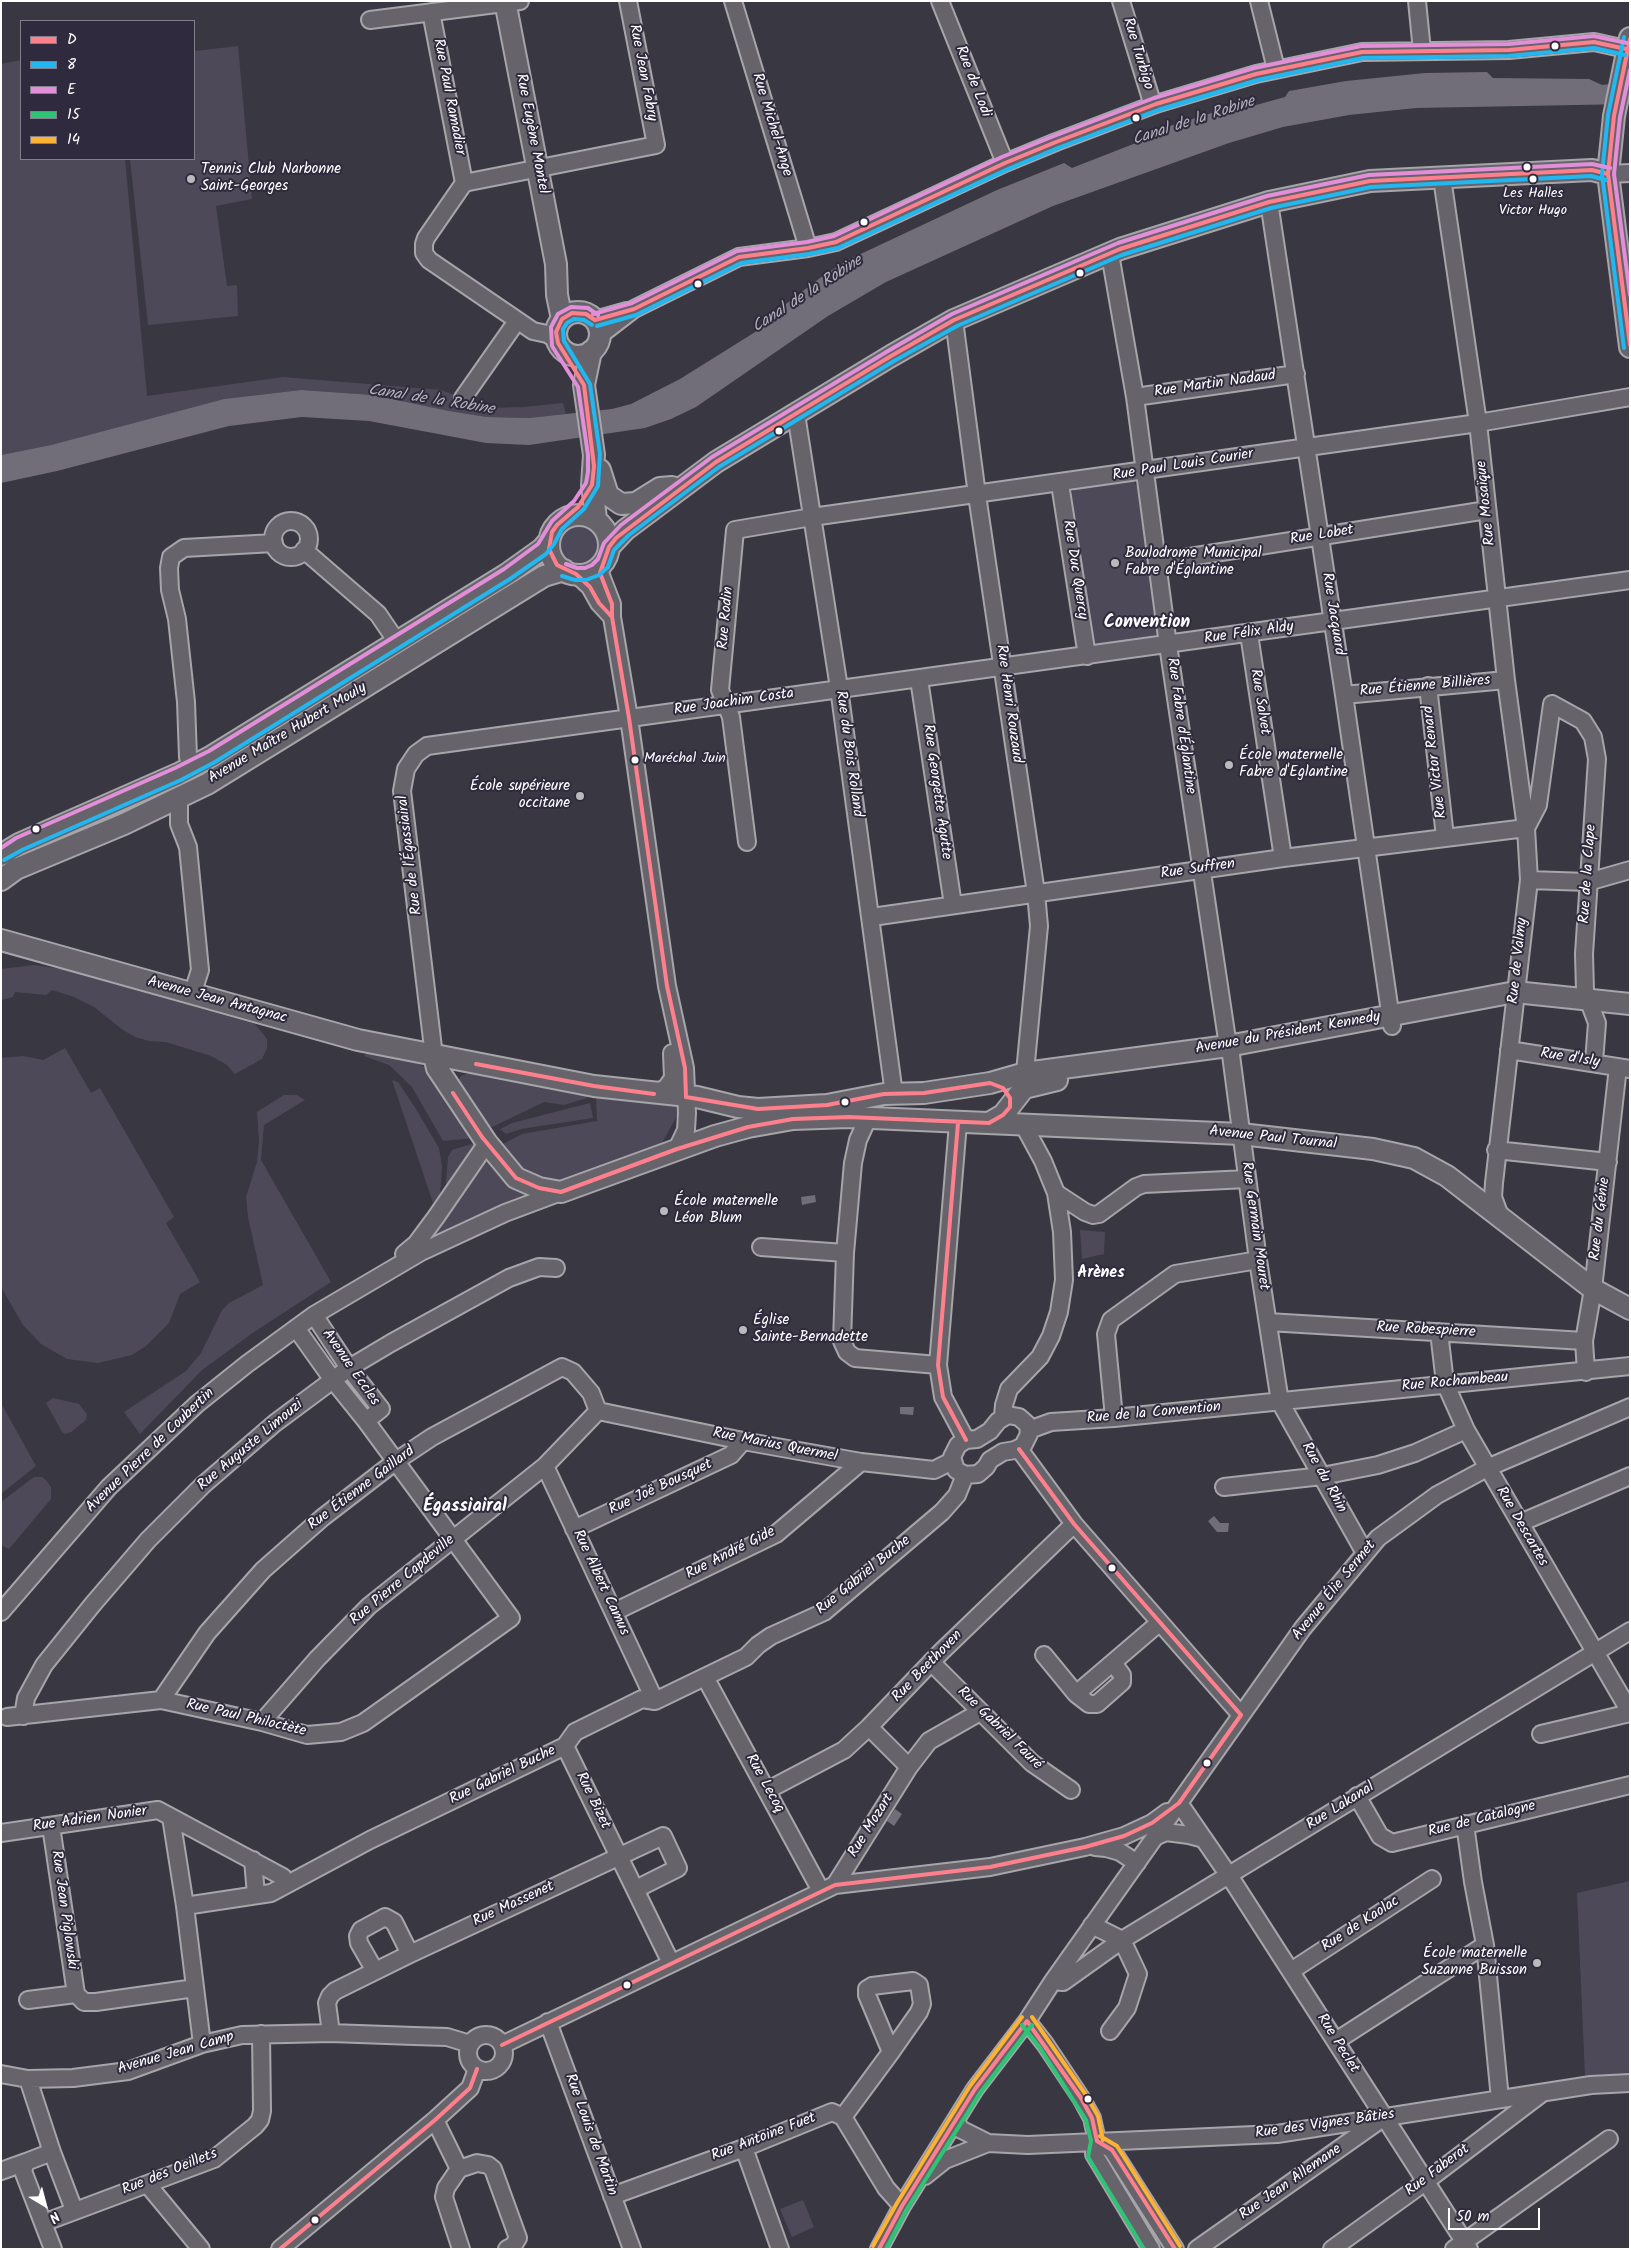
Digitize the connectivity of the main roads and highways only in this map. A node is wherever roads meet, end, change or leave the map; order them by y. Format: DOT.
graph roads {
  1 [pos="510,2"];
  2 [pos="1628,44"];
  3 [pos="1608,174"];
  4 [pos="556,264"];
  5 [pos="562,319"];
  6 [pos="593,330"];
  7 [pos="562,346"];
  8 [pos="1630,347"];
  9 [pos="585,392"];
  10 [pos="594,455"];
  11 [pos="592,485"];
  12 [pos="686,485"];
  13 [pos="564,519"];
  14 [pos="598,521"];
  15 [pos="549,541"];
  16 [pos="606,555"];
  17 [pos="570,572"];
  18 [pos="1,855"];
  19 [pos="1,880"];
  20 [pos="1,940"];
  21 [pos="1630,1004"];
  22 [pos="434,1056"];
  23 [pos="469,1063"];
  24 [pos="1024,1080"];
  25 [pos="990,1083"];
  26 [pos="453,1093"];
  27 [pos="686,1095"];
  28 [pos="1010,1107"];
  29 [pos="868,1118"];
  30 [pos="989,1123"];
  31 [pos="1630,1309"];
  1 -- 4 [label="main road, Rue Eugène Montel"];
  2 -- 3 [label="main road"];
  3 -- 8 [label="main road"];
  3 -- 12 [label="main road"];
  4 -- 5 [label="main road, Rue Eugène Montel"];
  4 -- 6 [label="main road, Rue Eugène Montel"];
  5 -- 6 [label="main road"];
  5 -- 7 [label="main road"];
  6 -- 7 [label="main road"];
  6 -- 9 [label="main road"];
  7 -- 9 [label="main road"];
  9 -- 10 [label="main road"];
  10 -- 11 [label="main road"];
  10 -- 12 [label="main road"];
  11 -- 13 [label="main road"];
  11 -- 14 [label="main road"];
  12 -- 14 [label="main road"];
  12 -- 16 [label="main road"];
  13 -- 14 [label="main road"];
  13 -- 15 [label="main road"];
  14 -- 16 [label="main road"];
  15 -- 17 [label="main road"];
  15 -- 18 [label="main road, Avenue Maître Hubert Mouly"];
  16 -- 17 [label="main road"];
  17 -- 19 [label="main road, Avenue Maître Hubert Mouly"];
  20 -- 22 [label="main road, Avenue Jean Antagnac"];
  21 -- 24 [label="main road, Avenue du Président Kennedy"];
  22 -- 23 [label="main road, Avenue Jean Antagnac"];
  22 -- 26 [label="main road"];
  23 -- 26 [label="main road"];
  23 -- 27 [label="main road, Avenue Jean Antagnac"];
  24 -- 25 [label="main road, Avenue du Président Kennedy"];
  24 -- 28 [label="main road"];
  25 -- 27 [label="main road, Avenue du Président Kennedy"];
  25 -- 28 [label="main road"];
  26 -- 29 [label="main road, Avenue Pierre de Coubertin"];
  28 -- 30 [label="main road"];
  29 -- 30 [label="main road, Avenue Paul Tournal"];
  30 -- 31 [label="main road, Avenue Paul Tournal"];
}
